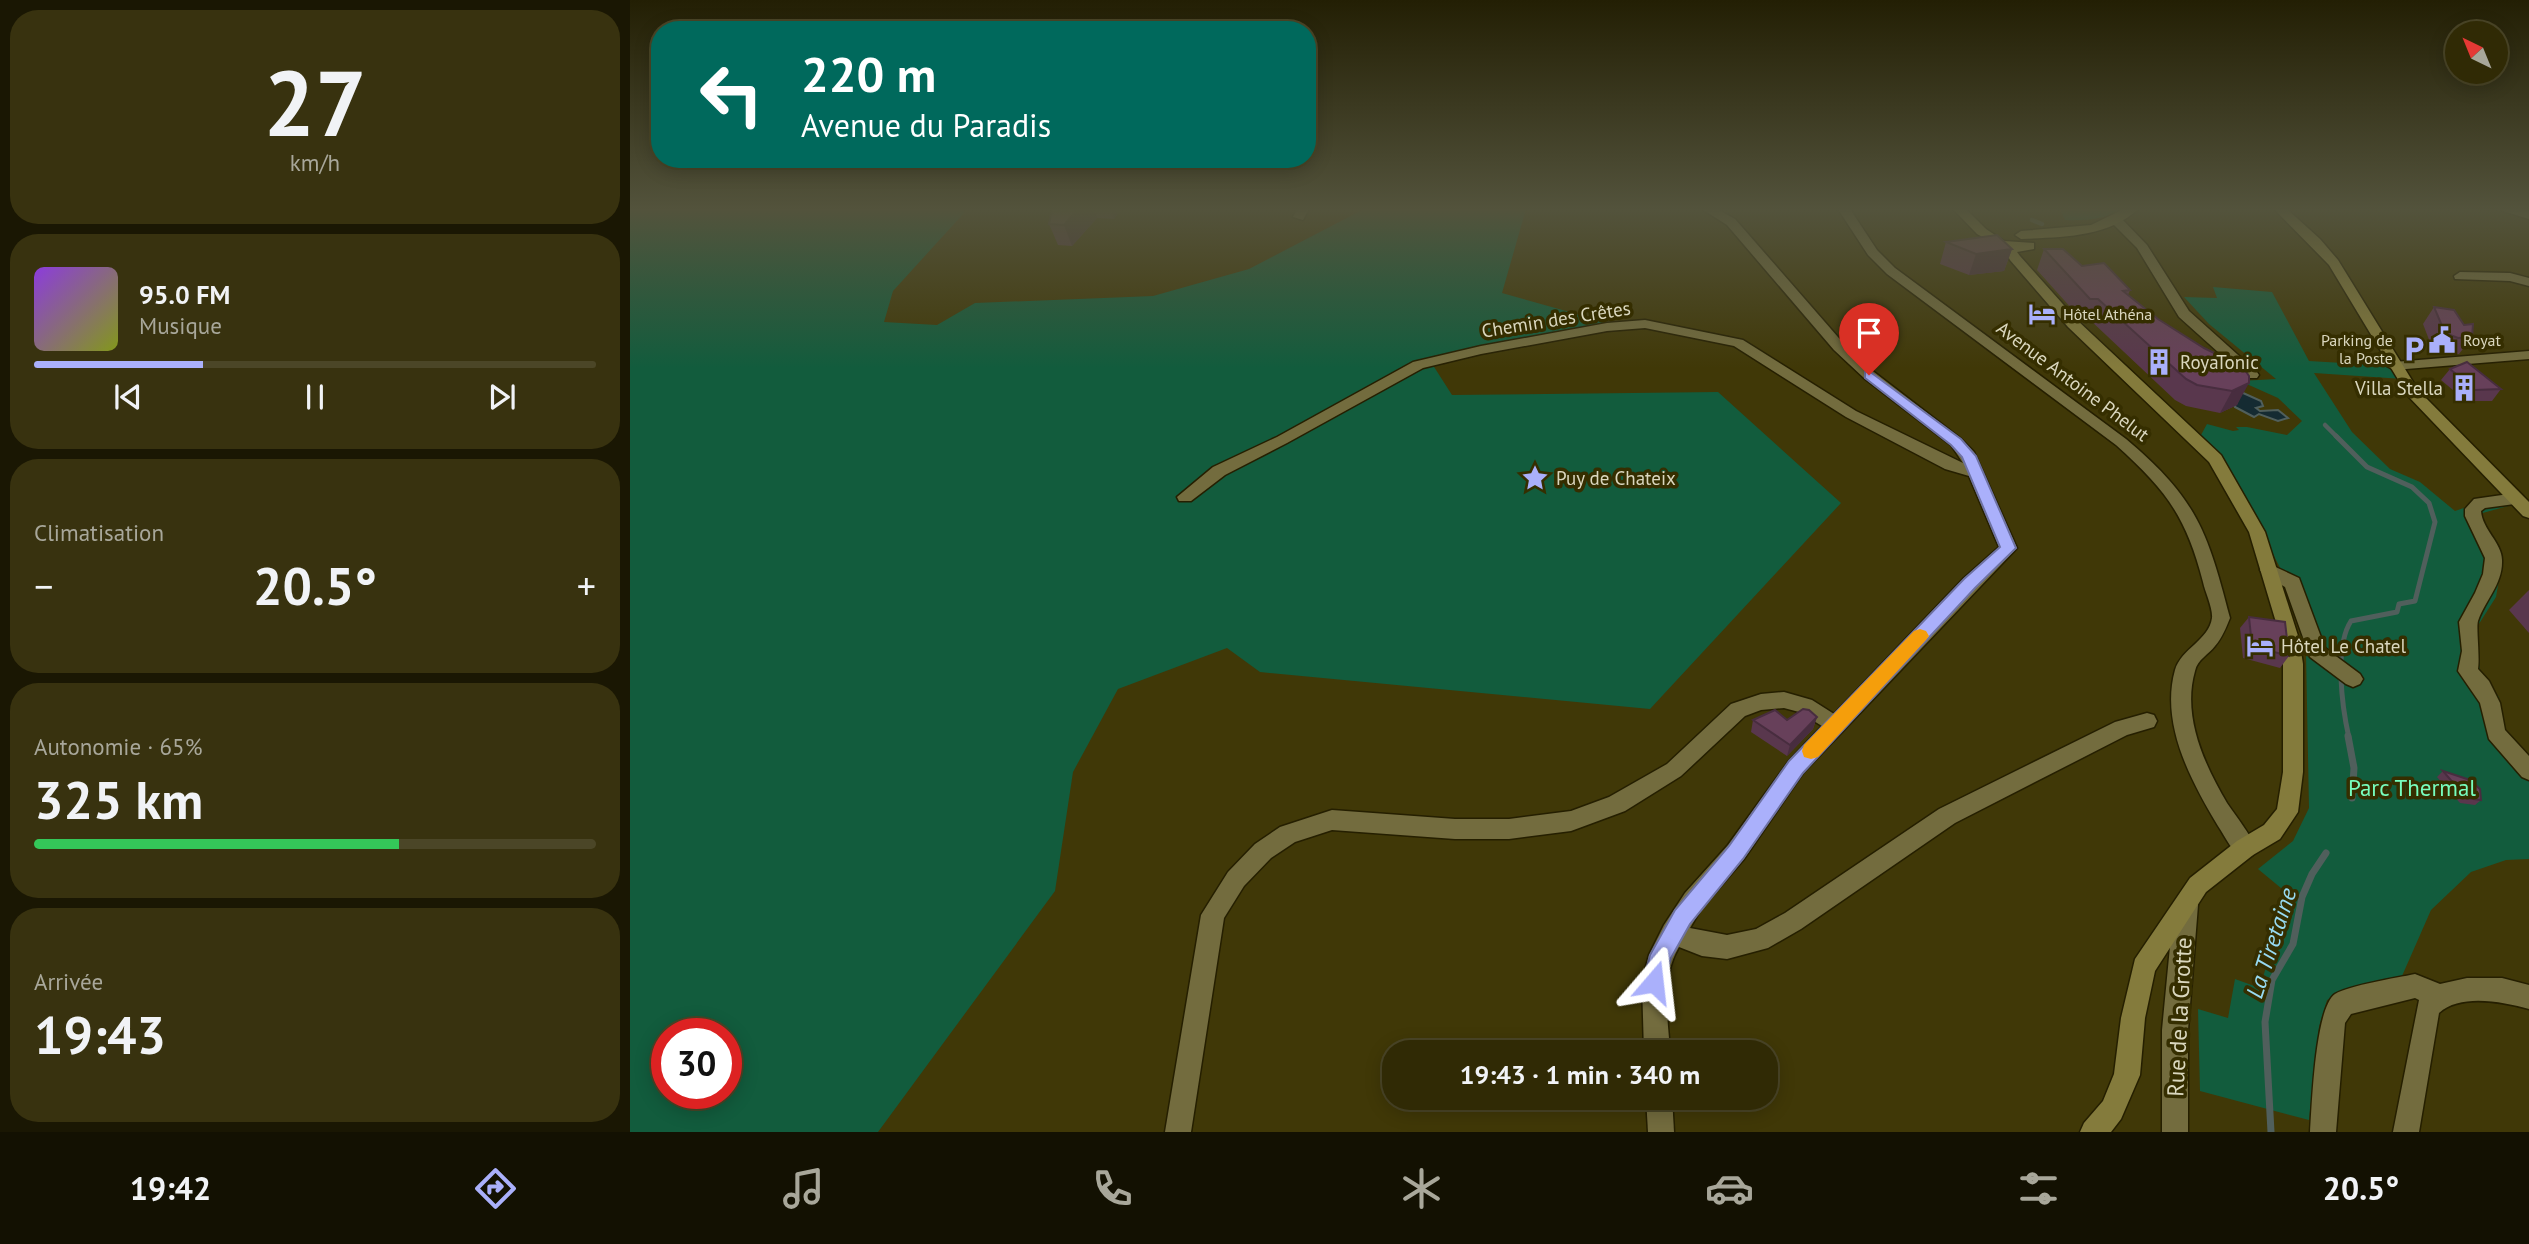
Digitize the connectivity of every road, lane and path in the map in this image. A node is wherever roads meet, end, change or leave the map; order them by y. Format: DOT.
graph roads {
  1 [pos="1765,262"];
  2 [pos="1882,262"];
  3 [pos="2019,262"];
  4 [pos="2025,262"];
  5 [pos="2149,262"];
  6 [pos="2333,262"];
  7 [pos="2023,267"];
  8 [pos="2460,276"];
  9 [pos="2529,282"];
  10 [pos="2529,355"];
  11 [pos="2394,366"];
  12 [pos="2252,375"];
  13 [pos="1976,473"];
  14 [pos="1185,497"];
  15 [pos="2516,499"];
  16 [pos="2529,512"];
  17 [pos="2269,570"];
  18 [pos="2353,679"];
  19 [pos="2147,721"];
  20 [pos="1836,724"];
  21 [pos="2529,771"];
  22 [pos="2245,848"];
  23 [pos="2186,901"];
  24 [pos="1672,933"];
  25 [pos="2440,996"];
  26 [pos="2529,997"];
  27 [pos="1656,1040"];
  28 [pos="1660,1110"];
  29 [pos="1178,1132"];
  30 [pos="1661,1132"];
  31 [pos="2093,1132"];
  32 [pos="2175,1132"];
  33 [pos="2323,1132"];
  34 [pos="2406,1132"];
  1 -- 13 [label="street"];
  2 -- 22 [label="street, Avenue Antoine Phelut"];
  3 -- 7 [label="main road"];
  4 -- 7 [label="main road"];
  5 -- 12 [label="street"];
  6 -- 11 [label="main road"];
  7 -- 17 [label="main road"];
  8 -- 9 [label="street"];
  10 -- 11 [label="street"];
  11 -- 15 [label="main road"];
  13 -- 14 [label="street, Chemin des Crêtes"];
  13 -- 20 [label="street"];
  15 -- 16 [label="main road"];
  15 -- 21 [label="street"];
  17 -- 18 [label="street"];
  17 -- 22 [label="main road"];
  19 -- 24 [label="street"];
  20 -- 24 [label="street"];
  20 -- 29 [label="street"];
  22 -- 23 [label="main road"];
  23 -- 31 [label="main road"];
  23 -- 32 [label="street, Rue de la Grotte"];
  24 -- 27 [label="street"];
  25 -- 26 [label="street"];
  25 -- 33 [label="street"];
  25 -- 34 [label="street"];
  28 -- 30 [label="street"];
}
